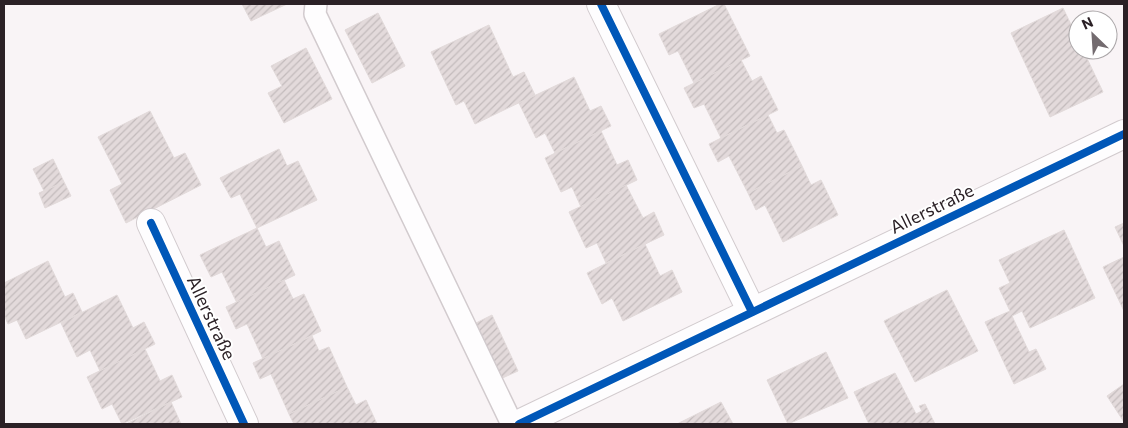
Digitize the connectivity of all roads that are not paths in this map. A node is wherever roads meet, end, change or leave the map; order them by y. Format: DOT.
graph roads {
  1 [pos="316,4"];
  2 [pos="601,4"];
  3 [pos="1124,134"];
  4 [pos="151,224"];
  5 [pos="752,312"];
  6 [pos="244,424"];
  7 [pos="512,424"];
  8 [pos="519,424"];
  1 -- 7 [label="lane"];
  2 -- 5 [label="street"];
  3 -- 5 [label="street, Allerstraße"];
  4 -- 6 [label="street, Allerstraße"];
  5 -- 8 [label="street, Allerstraße"];
}
